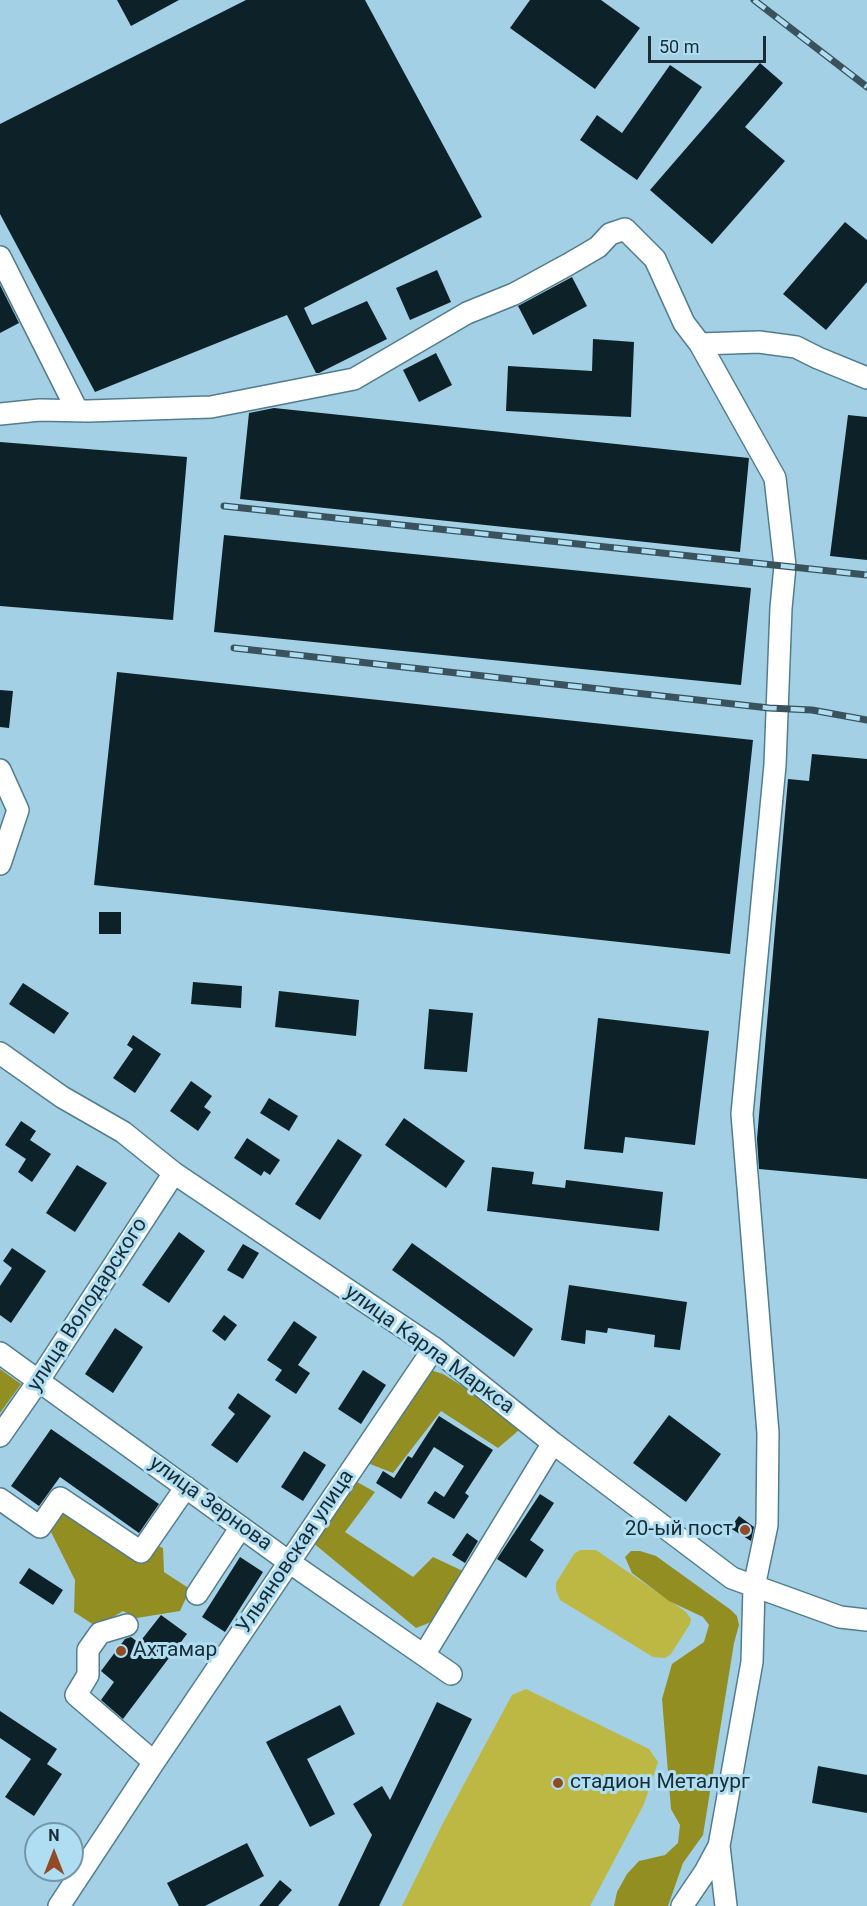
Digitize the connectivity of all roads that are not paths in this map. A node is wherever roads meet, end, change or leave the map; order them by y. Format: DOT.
graph roads {
  1 [pos="0,257"];
  2 [pos="700,344"];
  3 [pos="867,378"];
  4 [pos="77,410"];
  5 [pos="0,414"];
  6 [pos="0,770"];
  7 [pos="0,864"];
  8 [pos="0,1053"];
  9 [pos="174,1173"];
  10 [pos="434,1348"];
  11 [pos="0,1353"];
  12 [pos="39,1380"];
  13 [pos="0,1436"];
  14 [pos="553,1443"];
  15 [pos="186,1486"];
  16 [pos="0,1499"];
  17 [pos="241,1527"];
  18 [pos="289,1562"];
  19 [pos="754,1587"];
  20 [pos="197,1594"];
  21 [pos="867,1620"];
  22 [pos="127,1625"];
  23 [pos="424,1655"];
  24 [pos="452,1674"];
  25 [pos="154,1761"];
  26 [pos="719,1846"];
  27 [pos="59,1906"];
  28 [pos="682,1906"];
  29 [pos="726,1906"];
  1 -- 4 [label="street"];
  2 -- 3 [label="street"];
  2 -- 4 [label="street"];
  2 -- 19 [label="street"];
  4 -- 5 [label="street"];
  6 -- 7 [label="street"];
  8 -- 9 [label="street, улица Карла Маркса"];
  9 -- 10 [label="street, улица Карла Маркса"];
  9 -- 12 [label="street, улица Володарского"];
  10 -- 14 [label="street, улица Карла Маркса"];
  10 -- 18 [label="street, Ульяновская улица"];
  11 -- 12 [label="street, улица Зернова"];
  12 -- 13 [label="street, улица Володарского"];
  12 -- 15 [label="street, улица Зернова"];
  14 -- 19 [label="street, улица Карла Маркса"];
  14 -- 23 [label="street"];
  15 -- 16 [label="street"];
  15 -- 17 [label="street, улица Зернова"];
  17 -- 18 [label="street, улица Зернова"];
  17 -- 20 [label="street"];
  18 -- 23 [label="street, улица Зернова"];
  18 -- 25 [label="street, Ульяновская улица"];
  19 -- 21 [label="street, улица Карла Маркса"];
  19 -- 26 [label="street"];
  22 -- 25 [label="street"];
  23 -- 24 [label="street, улица Зернова"];
  25 -- 27 [label="street, Ульяновская улица"];
  26 -- 28 [label="street"];
  26 -- 29 [label="street"];
}
